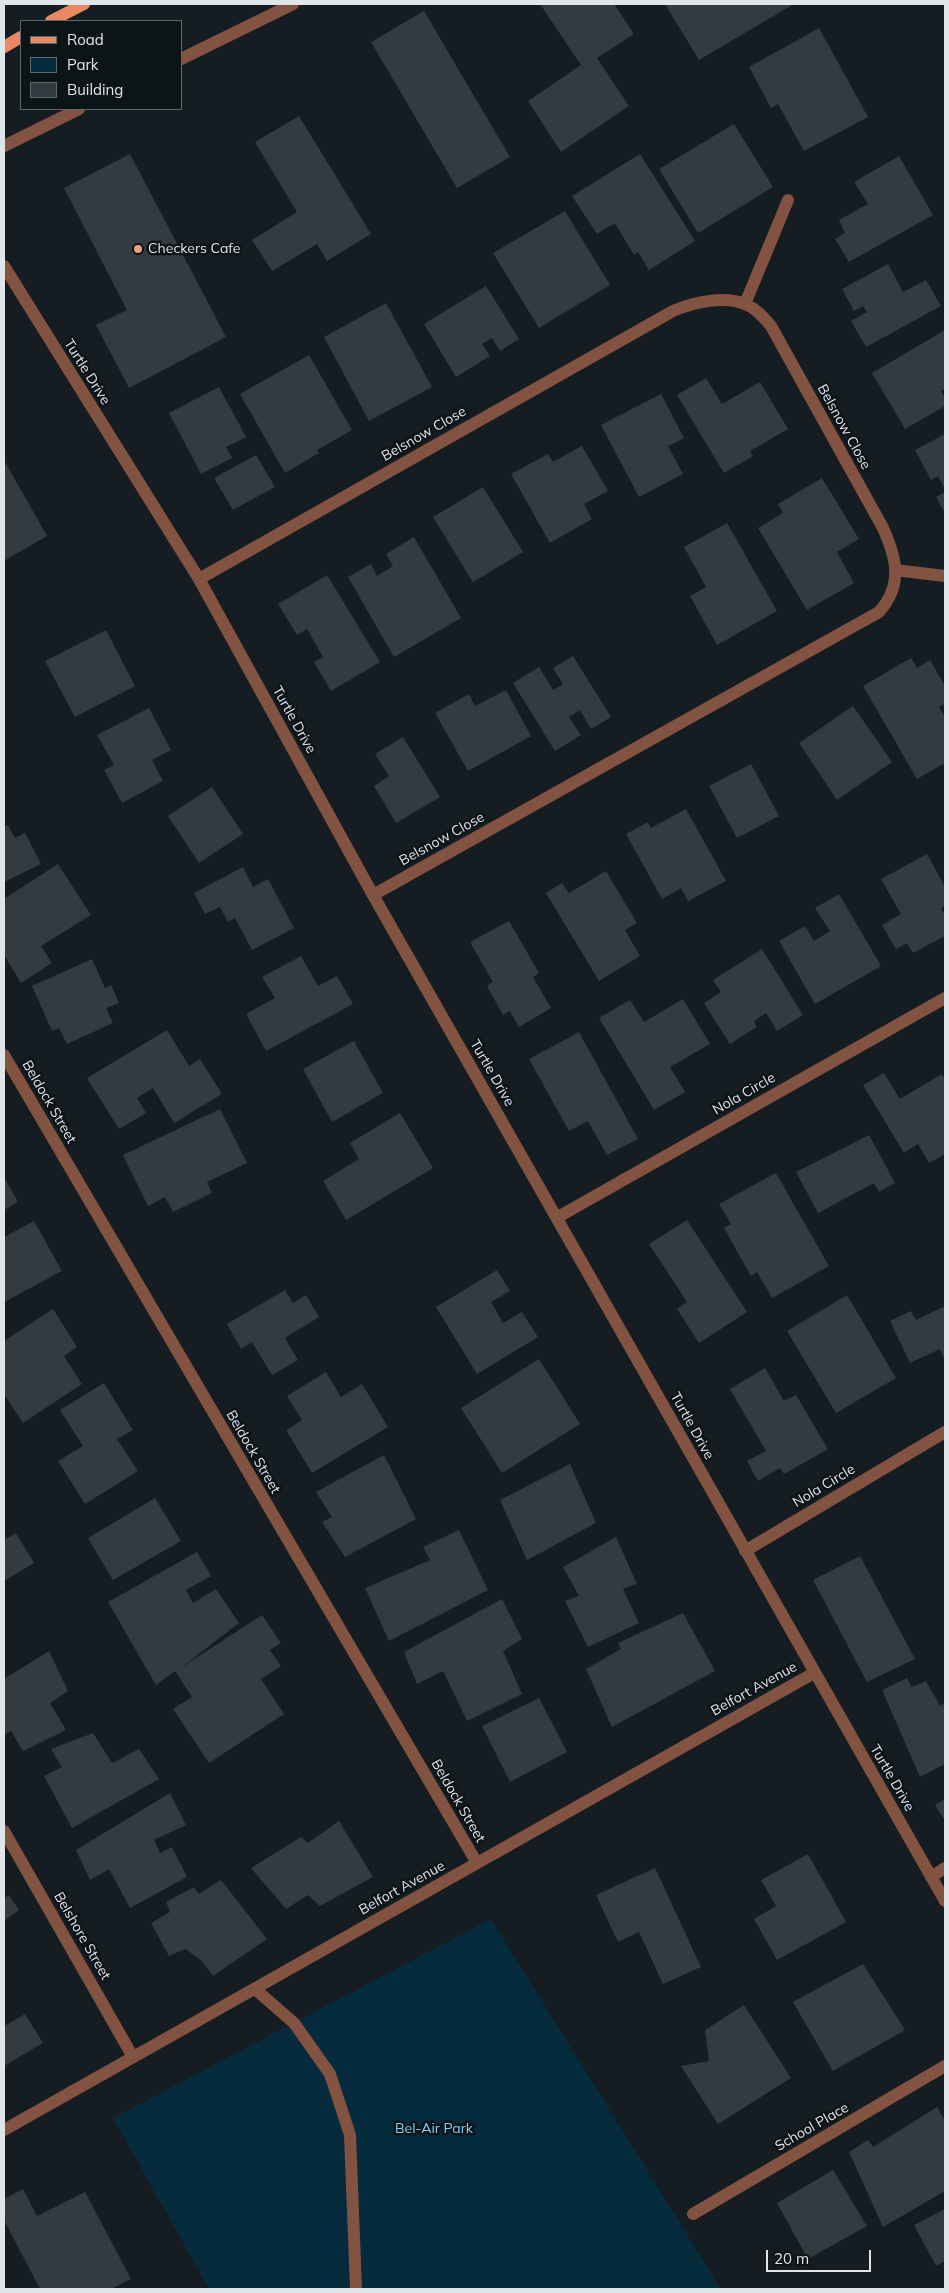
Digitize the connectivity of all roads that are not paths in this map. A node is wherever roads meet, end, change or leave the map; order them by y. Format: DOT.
graph roads {
  1 [pos="84,4"];
  2 [pos="293,4"];
  3 [pos="53,20"];
  4 [pos="20,38"];
  5 [pos="4,46"];
  6 [pos="182,59"];
  7 [pos="78,110"];
  8 [pos="4,146"];
  9 [pos="788,200"];
  10 [pos="4,266"];
  11 [pos="745,304"];
  12 [pos="894,570"];
  13 [pos="945,576"];
  14 [pos="199,579"];
  15 [pos="373,895"];
  16 [pos="945,998"];
  17 [pos="4,1055"];
  18 [pos="558,1217"];
  19 [pos="945,1432"];
  20 [pos="745,1551"];
  21 [pos="814,1673"];
  22 [pos="4,1831"];
  23 [pos="477,1863"];
  24 [pos="945,1868"];
  25 [pos="931,1877"];
  26 [pos="945,1901"];
  27 [pos="254,1988"];
  28 [pos="133,2057"];
  29 [pos="945,2066"];
  30 [pos="4,2130"];
  31 [pos="693,2214"];
  32 [pos="356,2289"];
  1 -- 3 [label="main road"];
  2 -- 6 [label="street"];
  4 -- 5 [label="main road"];
  7 -- 8 [label="street"];
  9 -- 11 [label="street"];
  10 -- 14 [label="street, Turtle Drive"];
  11 -- 12 [label="street, Belsnow Close"];
  11 -- 14 [label="street, Belsnow Close"];
  12 -- 13 [label="street"];
  12 -- 15 [label="street, Belsnow Close"];
  14 -- 15 [label="street, Turtle Drive"];
  15 -- 18 [label="street, Turtle Drive"];
  16 -- 18 [label="street, Nola Circle"];
  17 -- 23 [label="street, Beldock Street"];
  18 -- 20 [label="street, Turtle Drive"];
  19 -- 20 [label="street, Nola Circle"];
  20 -- 21 [label="street, Turtle Drive"];
  21 -- 23 [label="street, Belfort Avenue"];
  21 -- 25 [label="street, Turtle Drive"];
  22 -- 28 [label="street, Belshore Street"];
  23 -- 27 [label="street, Belfort Avenue"];
  24 -- 25 [label="street"];
  25 -- 26 [label="street, Turtle Drive"];
  27 -- 28 [label="street, Belfort Avenue"];
  27 -- 32 [label="street"];
  28 -- 30 [label="street, Belfort Avenue"];
  29 -- 31 [label="street, School Place"];
}
